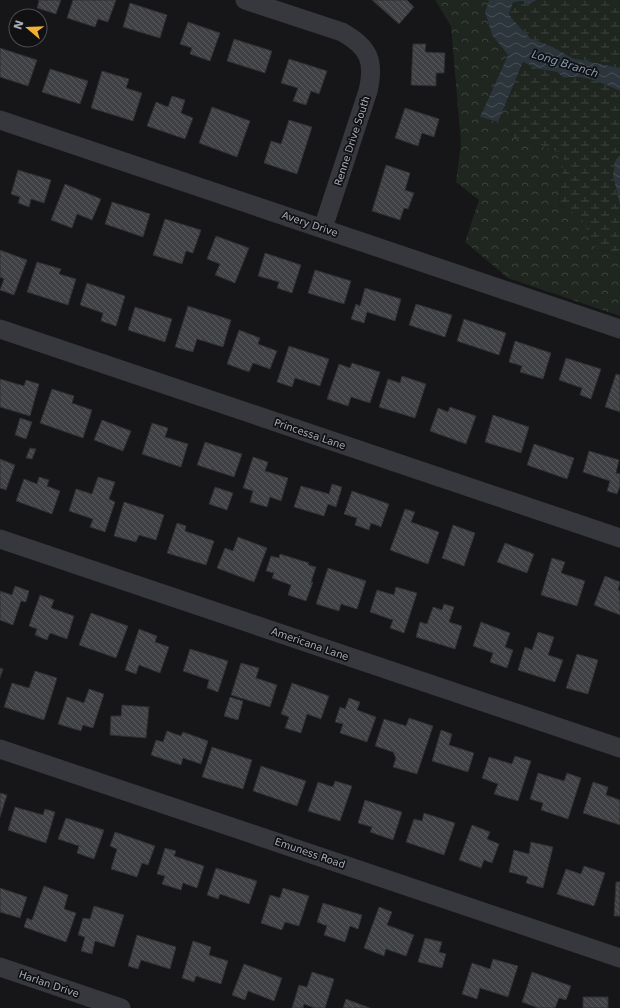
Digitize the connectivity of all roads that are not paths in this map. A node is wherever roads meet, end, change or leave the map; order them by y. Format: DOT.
graph roads {
  1 [pos="245,0"];
  2 [pos="0,120"];
  3 [pos="323,228"];
  4 [pos="620,329"];
  5 [pos="0,330"];
  6 [pos="620,538"];
  7 [pos="0,540"];
  8 [pos="620,748"];
  9 [pos="0,749"];
  10 [pos="620,958"];
  11 [pos="0,967"];
  12 [pos="121,1008"];
  1 -- 3 [label="street, Renne Drive South"];
  2 -- 3 [label="street, Avery Drive"];
  3 -- 4 [label="street, Avery Drive"];
  5 -- 6 [label="street, Princessa Lane"];
  7 -- 8 [label="street, Americana Lane"];
  9 -- 10 [label="street, Emuness Road"];
  11 -- 12 [label="street, Harlan Drive"];
}
